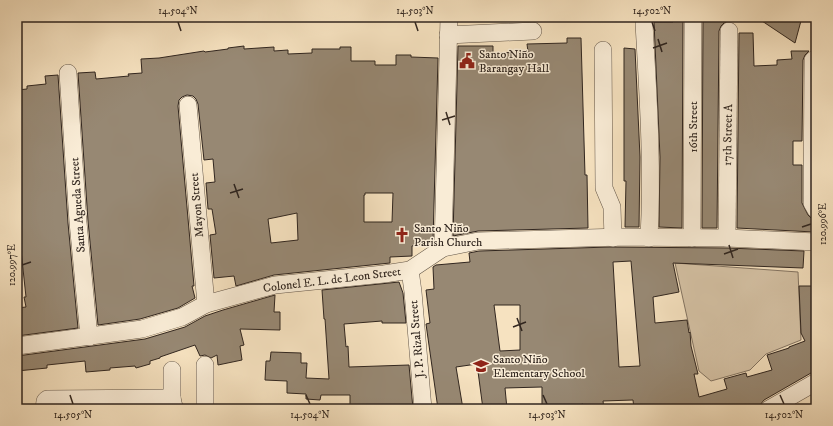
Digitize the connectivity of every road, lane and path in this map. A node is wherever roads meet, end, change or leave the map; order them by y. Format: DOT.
graph roads {
  1 [pos="448,17"];
  2 [pos="693,17"];
  3 [pos="644,22"];
  4 [pos="533,31"];
  5 [pos="729,31"];
  6 [pos="448,35"];
  7 [pos="603,50"];
  8 [pos="813,60"];
  9 [pos="68,73"];
  10 [pos="188,105"];
  11 [pos="816,210"];
  12 [pos="614,238"];
  13 [pos="649,238"];
  14 [pos="692,238"];
  15 [pos="727,238"];
  16 [pos="816,242"];
  17 [pos="444,248"];
  18 [pos="410,270"];
  19 [pos="206,304"];
  20 [pos="89,337"];
  21 [pos="17,346"];
  22 [pos="205,366"];
  23 [pos="172,370"];
  24 [pos="816,382"];
  25 [pos="174,403"];
  26 [pos="44,409"];
  27 [pos="205,409"];
  28 [pos="423,409"];
  29 [pos="769,409"];
  1 -- 6 [label="street"];
  2 -- 14 [label="street, 16th Street"];
  3 -- 13 [label="street"];
  4 -- 6 [label="street"];
  5 -- 15 [label="street, 17th Street A"];
  6 -- 17 [label="street"];
  7 -- 12 [label="street"];
  8 -- 11 [label="street"];
  9 -- 20 [label="street, Santa Agueda Street"];
  10 -- 19 [label="street, Mayon Street"];
  12 -- 13 [label="street, Colonel E. L. de Leon Street"];
  12 -- 17 [label="street, Colonel E. L. de Leon Street"];
  13 -- 14 [label="street, Colonel E. L. de Leon Street"];
  14 -- 15 [label="street, Colonel E. L. de Leon Street"];
  15 -- 16 [label="street, Colonel E. L. de Leon Street"];
  17 -- 18 [label="street, Colonel E. L. de Leon Street"];
  18 -- 19 [label="street, Colonel E. L. de Leon Street"];
  18 -- 28 [label="street, J. P. Rizal Street"];
  19 -- 20 [label="street, Colonel E. L. de Leon Street"];
  20 -- 21 [label="street, Colonel E. L. de Leon Street"];
  22 -- 27 [label="street"];
  23 -- 25 [label="street"];
  24 -- 29 [label="street"];
  25 -- 26 [label="street"];
}
